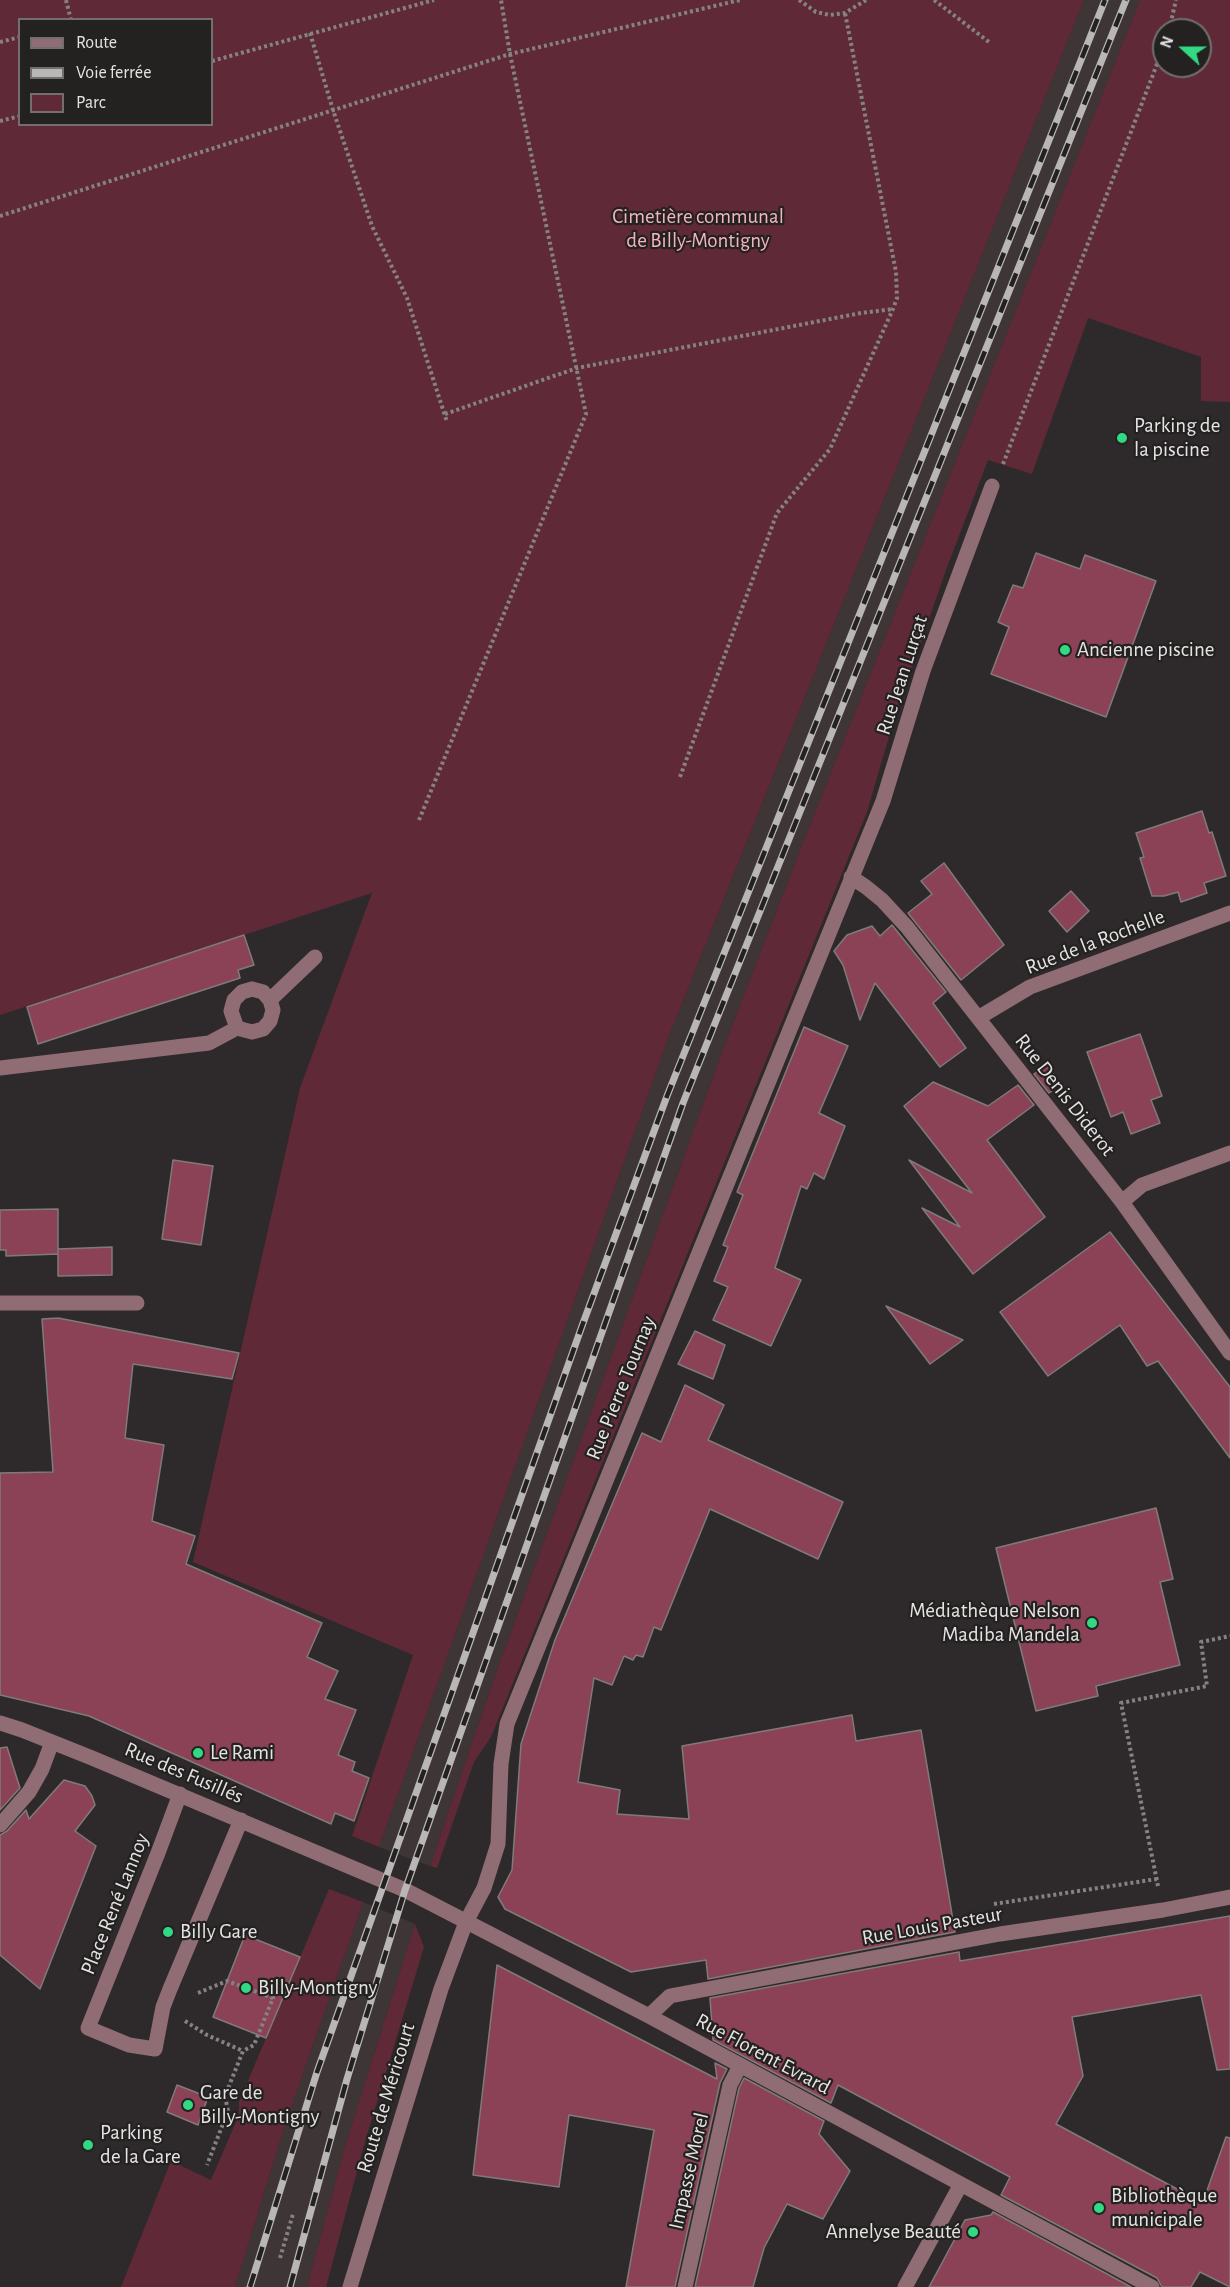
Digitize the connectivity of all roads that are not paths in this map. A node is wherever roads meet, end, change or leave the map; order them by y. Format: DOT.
graph roads {
  1 [pos="992,486"];
  2 [pos="851,877"];
  3 [pos="1230,914"];
  4 [pos="315,957"];
  5 [pos="270,1000"];
  6 [pos="978,1017"];
  7 [pos="237,1028"];
  8 [pos="0,1068"];
  9 [pos="1230,1153"];
  10 [pos="1122,1202"];
  11 [pos="0,1303"];
  12 [pos="137,1303"];
  13 [pos="1230,1353"];
  14 [pos="0,1723"];
  15 [pos="52,1742"];
  16 [pos="180,1794"];
  17 [pos="241,1820"];
  18 [pos="0,1825"];
  19 [pos="351,1866"];
  20 [pos="1230,1897"];
  21 [pos="466,1922"];
  22 [pos="649,2016"];
  23 [pos="740,2066"];
  24 [pos="961,2184"];
  25 [pos="350,2287"];
  26 [pos="685,2287"];
  27 [pos="905,2287"];
  28 [pos="1152,2287"];
  1 -- 2 [label="street, Rue Jean Lurçat"];
  2 -- 6 [label="street, Rue Denis Diderot"];
  2 -- 21 [label="street, Rue Pierre Tournay"];
  3 -- 6 [label="street, Rue de la Rochelle"];
  4 -- 5 [label="street"];
  5 -- 7 [label="street"];
  5 -- 7 [label="street"];
  6 -- 10 [label="street, Rue Denis Diderot"];
  7 -- 8 [label="street"];
  9 -- 10 [label="street"];
  10 -- 13 [label="street, Rue Denis Diderot"];
  11 -- 12 [label="street"];
  14 -- 15 [label="street, Rue des Fusillés"];
  15 -- 16 [label="street, Rue des Fusillés"];
  15 -- 18 [label="street"];
  16 -- 17 [label="street, Rue des Fusillés"];
  16 -- 17 [label="street, Place René Lannoy"];
  17 -- 19 [label="street, Rue des Fusillés"];
  19 -- 21 [label="street, Rue Florent Evrard"];
  20 -- 22 [label="street, Rue Louis Pasteur"];
  21 -- 22 [label="street, Rue Florent Evrard"];
  21 -- 25 [label="street, Route de Méricourt"];
  22 -- 23 [label="street, Rue Florent Evrard"];
  23 -- 24 [label="street, Rue Florent Evrard"];
  23 -- 26 [label="street, Impasse Morel"];
  24 -- 27 [label="street"];
  24 -- 28 [label="street, Rue Florent Evrard"];
}
